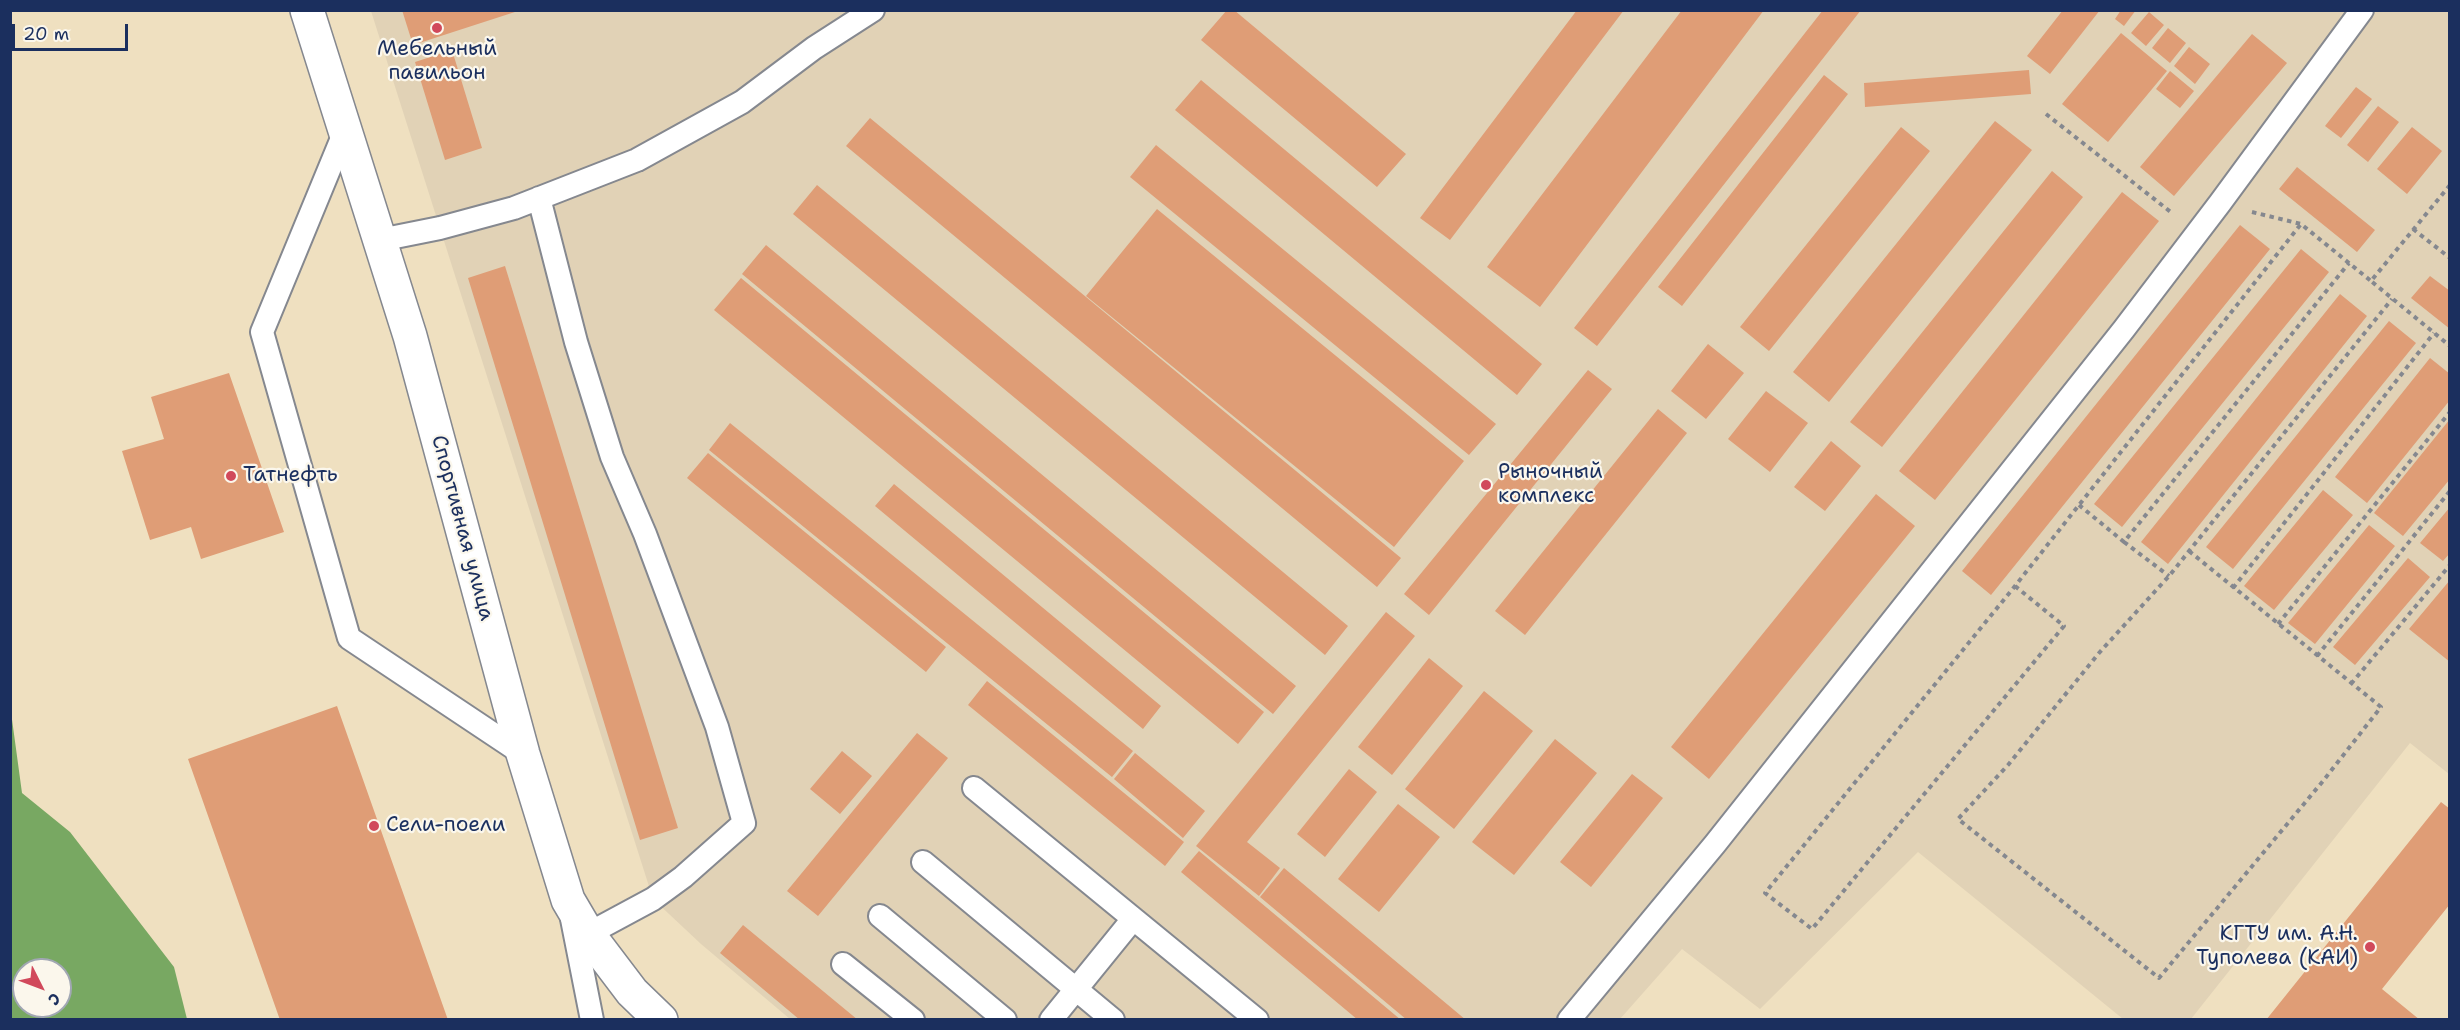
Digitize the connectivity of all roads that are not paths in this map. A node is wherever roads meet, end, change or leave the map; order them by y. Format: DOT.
graph roads {
  1 [pos="307,10"];
  2 [pos="873,10"];
  3 [pos="2362,10"];
  4 [pos="345,131"];
  5 [pos="539,198"];
  6 [pos="380,240"];
  7 [pos="524,754"];
  8 [pos="974,788"];
  9 [pos="923,862"];
  10 [pos="568,900"];
  11 [pos="880,916"];
  12 [pos="1133,919"];
  13 [pos="588,934"];
  14 [pos="843,964"];
  15 [pos="1076,989"];
  16 [pos="592,1020"];
  17 [pos="661,1020"];
  18 [pos="913,1020"];
  19 [pos="1005,1020"];
  20 [pos="1051,1020"];
  21 [pos="1113,1020"];
  22 [pos="1257,1020"];
  23 [pos="1569,1020"];
  1 -- 4 [label="street, Спортивная улица"];
  2 -- 5 [label="lane"];
  3 -- 23 [label="lane"];
  4 -- 6 [label="street, Спортивная улица"];
  4 -- 7 [label="lane"];
  5 -- 6 [label="lane"];
  5 -- 13 [label="lane"];
  6 -- 7 [label="street, Спортивная улица"];
  7 -- 10 [label="street, Спортивная улица"];
  8 -- 12 [label="lane"];
  9 -- 15 [label="lane"];
  10 -- 13 [label="street, Спортивная улица"];
  10 -- 16 [label="lane"];
  11 -- 19 [label="lane"];
  12 -- 15 [label="lane"];
  12 -- 22 [label="lane"];
  13 -- 17 [label="street, Спортивная улица"];
  14 -- 18 [label="lane"];
  15 -- 20 [label="lane"];
  15 -- 21 [label="lane"];
}
